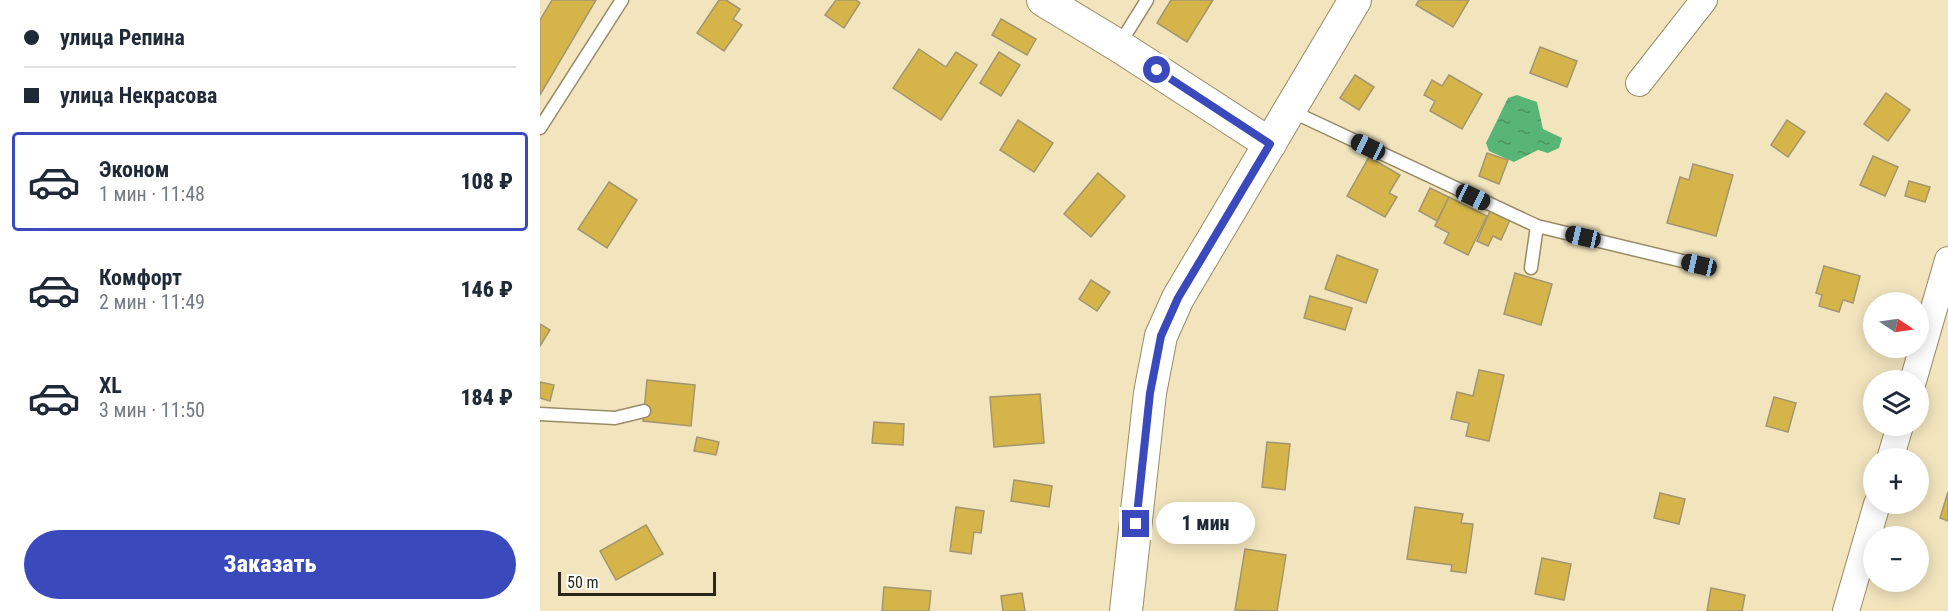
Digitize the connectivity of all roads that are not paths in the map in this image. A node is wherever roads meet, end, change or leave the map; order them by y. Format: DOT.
graph roads {
  1 [pos="622,0"];
  2 [pos="1043,0"];
  3 [pos="1147,0"];
  4 [pos="1355,0"];
  5 [pos="1704,0"];
  6 [pos="1119,46"];
  7 [pos="1640,83"];
  8 [pos="1291,111"];
  9 [pos="540,128"];
  10 [pos="1270,144"];
  11 [pos="1536,226"];
  12 [pos="1948,260"];
  13 [pos="1699,265"];
  14 [pos="1530,268"];
  15 [pos="1916,370"];
  16 [pos="644,411"];
  17 [pos="540,414"];
  18 [pos="1874,514"];
  19 [pos="1126,611"];
  20 [pos="1846,611"];
  1 -- 9 [label="lane"];
  2 -- 6 [label="street"];
  3 -- 6 [label="lane"];
  4 -- 8 [label="street"];
  5 -- 7 [label="street"];
  6 -- 10 [label="street"];
  8 -- 10 [label="street"];
  8 -- 11 [label="lane"];
  10 -- 19 [label="street"];
  11 -- 13 [label="lane"];
  11 -- 14 [label="lane"];
  12 -- 15 [label="street"];
  16 -- 17 [label="lane"];
  18 -- 20 [label="street"];
}
